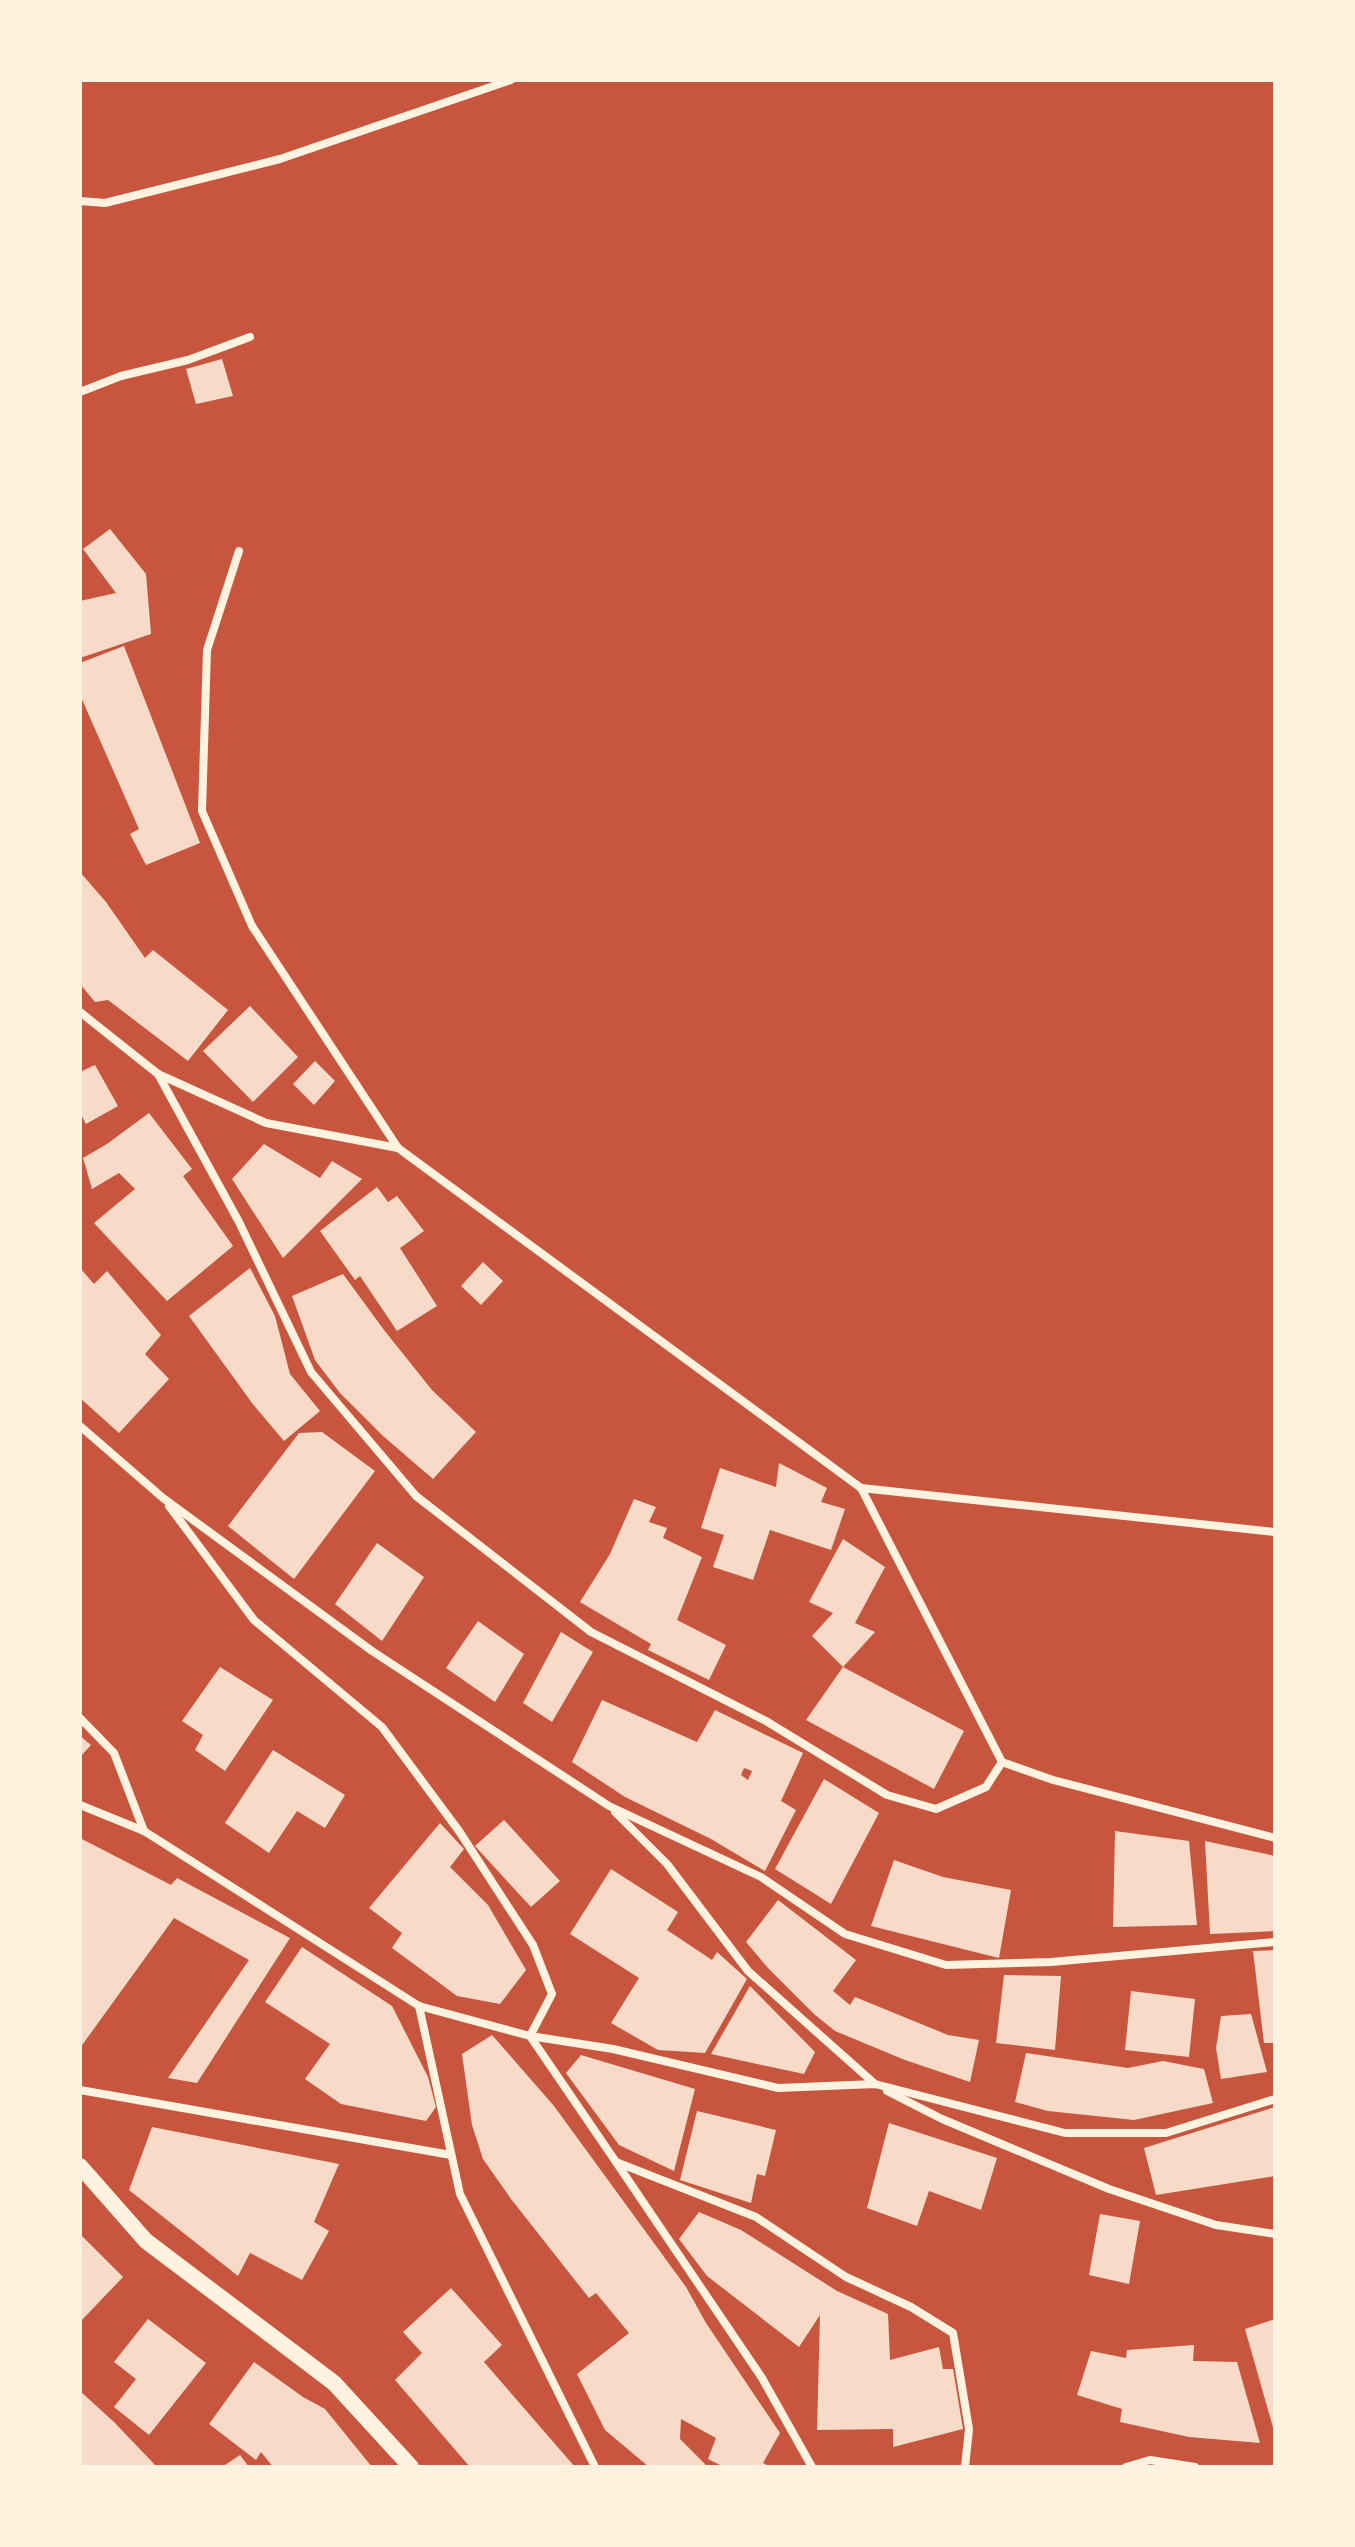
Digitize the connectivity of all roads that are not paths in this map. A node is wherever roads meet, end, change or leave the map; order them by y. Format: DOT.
graph roads {
  1 [pos="511,80"];
  2 [pos="80,201"];
  3 [pos="250,337"];
  4 [pos="80,392"];
  5 [pos="239,551"];
  6 [pos="80,1012"];
  7 [pos="158,1074"];
  8 [pos="398,1148"];
  9 [pos="80,1426"];
  10 [pos="861,1488"];
  11 [pos="163,1498"];
  12 [pos="1275,1532"];
  13 [pos="80,1718"];
  14 [pos="1002,1762"];
  15 [pos="80,1805"];
  16 [pos="609,1806"];
  17 [pos="144,1831"];
  18 [pos="1275,1838"];
  19 [pos="1275,1942"];
  20 [pos="419,2006"];
  21 [pos="530,2036"];
  22 [pos="875,2084"];
  23 [pos="80,2090"];
  24 [pos="1275,2099"];
  25 [pos="451,2155"];
  26 [pos="616,2162"];
  27 [pos="80,2166"];
  28 [pos="1275,2234"];
  29 [pos="411,2467"];
  30 [pos="595,2467"];
  31 [pos="812,2467"];
  32 [pos="965,2467"];
  33 [pos="1126,2467"];
  34 [pos="1195,2467"];
  1 -- 2 [label="street"];
  3 -- 4 [label="street"];
  5 -- 8 [label="street"];
  6 -- 7 [label="street"];
  7 -- 8 [label="street"];
  7 -- 14 [label="street"];
  8 -- 10 [label="street"];
  9 -- 11 [label="street"];
  10 -- 12 [label="street"];
  10 -- 14 [label="street"];
  11 -- 16 [label="street"];
  11 -- 21 [label="street"];
  13 -- 17 [label="street"];
  14 -- 18 [label="street"];
  15 -- 17 [label="street"];
  16 -- 19 [label="street"];
  16 -- 22 [label="street"];
  17 -- 20 [label="street"];
  20 -- 21 [label="street"];
  20 -- 25 [label="street"];
  21 -- 22 [label="street"];
  21 -- 26 [label="street"];
  22 -- 24 [label="street"];
  22 -- 28 [label="street"];
  23 -- 25 [label="street"];
  25 -- 30 [label="street"];
  26 -- 31 [label="street"];
  26 -- 32 [label="street"];
  27 -- 29 [label="main road"];
  33 -- 34 [label="street"];
}
